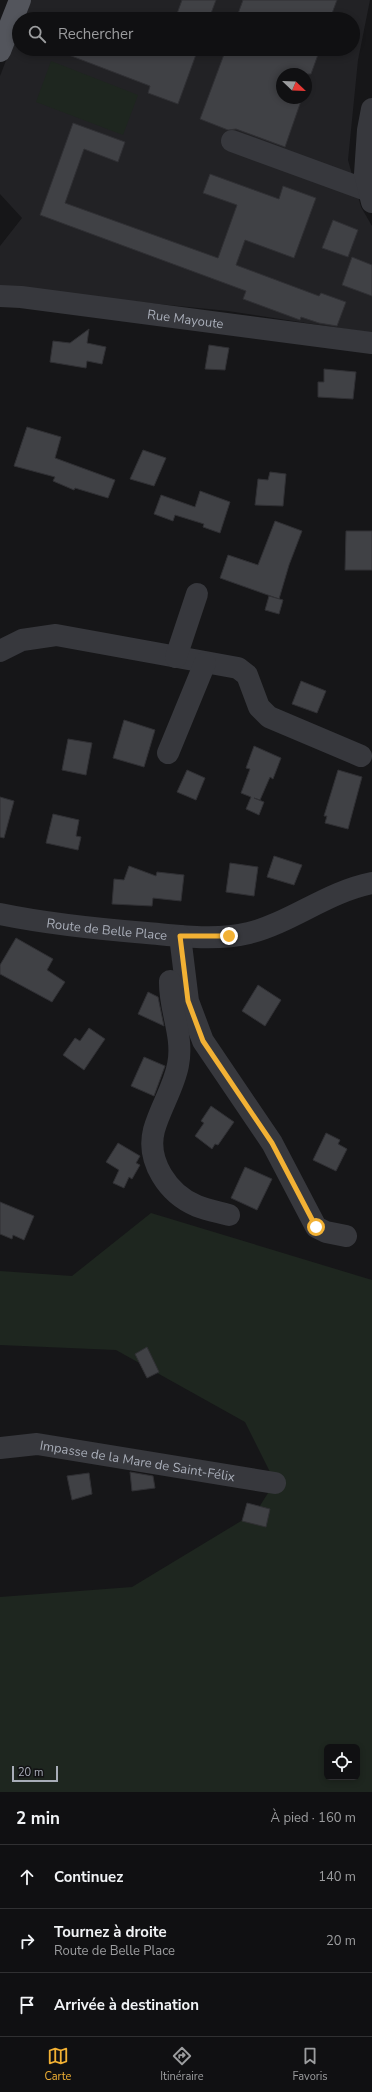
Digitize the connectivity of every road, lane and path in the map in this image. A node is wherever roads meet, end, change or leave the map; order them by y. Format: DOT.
graph roads {
  1 [pos="20,0"];
  2 [pos="15,12"];
  3 [pos="12,20"];
  4 [pos="0,51"];
  5 [pos="372,109"];
  6 [pos="232,141"];
  7 [pos="369,159"];
  8 [pos="370,197"];
  9 [pos="0,296"];
  10 [pos="372,343"];
  11 [pos="197,594"];
  12 [pos="0,651"];
  13 [pos="176,657"];
  14 [pos="205,663"];
  15 [pos="168,753"];
  16 [pos="361,756"];
  17 [pos="372,883"];
  18 [pos="0,914"];
  19 [pos="180,943"];
  20 [pos="229,1215"];
  21 [pos="346,1236"];
  22 [pos="0,1448"];
  23 [pos="275,1484"];
  1 -- 2 [label="main road"];
  3 -- 4 [label="main road"];
  5 -- 7 [label="street"];
  6 -- 8 [label="street"];
  7 -- 8 [label="street"];
  9 -- 10 [label="street, Rue Mayoute"];
  11 -- 13 [label="street"];
  12 -- 13 [label="street"];
  13 -- 14 [label="street"];
  14 -- 15 [label="street"];
  14 -- 16 [label="street"];
  17 -- 19 [label="street, Route de Belle Place"];
  18 -- 19 [label="street, Route de Belle Place"];
  19 -- 20 [label="street"];
  19 -- 21 [label="street"];
  22 -- 23 [label="street, Impasse de la Mare de Saint-Félix"];
}
